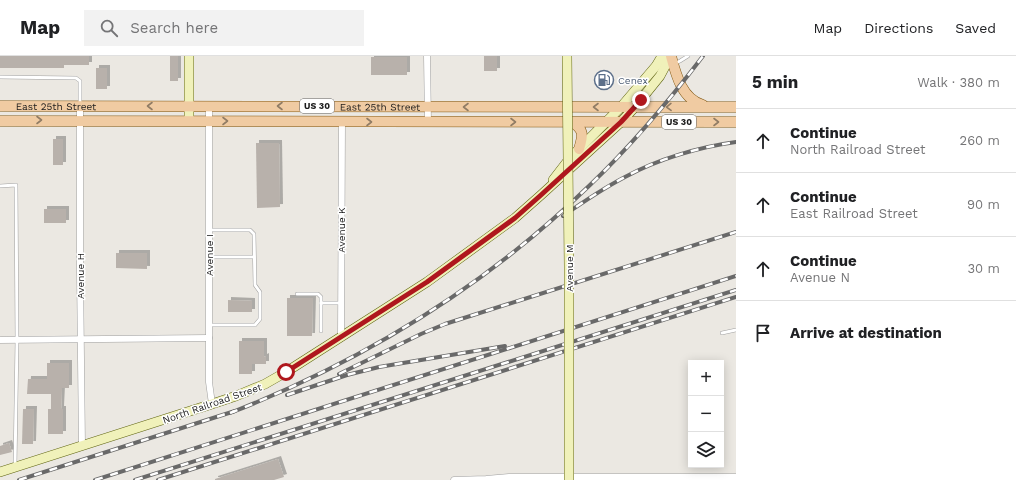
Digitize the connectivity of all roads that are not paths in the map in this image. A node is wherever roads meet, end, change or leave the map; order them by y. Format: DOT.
graph roads {
  1 [pos="189,56"];
  2 [pos="427,56"];
  3 [pos="567,56"];
  4 [pos="662,56"];
  5 [pos="688,56"];
  6 [pos="671,59"];
  7 [pos="0,77"];
  8 [pos="80,105"];
  9 [pos="0,106"];
  10 [pos="189,106"];
  11 [pos="209,106"];
  12 [pos="428,107"];
  13 [pos="621,107"];
  14 [pos="635,107"];
  15 [pos="711,107"];
  16 [pos="736,107"];
  17 [pos="81,120"];
  18 [pos="0,121"];
  19 [pos="189,121"];
  20 [pos="209,121"];
  21 [pos="342,122"];
  22 [pos="428,122"];
  23 [pos="571,122"];
  24 [pos="607,122"];
  25 [pos="621,122"];
  26 [pos="736,122"];
  27 [pos="579,149"];
  28 [pos="0,186"];
  29 [pos="541,195"];
  30 [pos="209,230"];
  31 [pos="209,257"];
  32 [pos="254,257"];
  33 [pos="297,294"];
  34 [pos="321,303"];
  35 [pos="341,303"];
  36 [pos="209,325"];
  37 [pos="736,330"];
  38 [pos="321,331"];
  39 [pos="722,333"];
  40 [pos="210,338"];
  41 [pos="340,338"];
  42 [pos="0,340"];
  43 [pos="17,340"];
  44 [pos="81,340"];
  45 [pos="212,404"];
  46 [pos="82,446"];
  47 [pos="15,467"];
  48 [pos="0,472"];
  49 [pos="736,477"];
  50 [pos="688,479"];
  51 [pos="454,480"];
  52 [pos="569,480"];
  1 -- 10 [label="main road"];
  2 -- 12 [label="street"];
  3 -- 52 [label="main road, Avenue M, bridge"];
  4 -- 13 [label="main road"];
  5 -- 6 [label="lane"];
  6 -- 14 [label="main road"];
  6 -- 15 [label="main road"];
  7 -- 8 [label="lane"];
  8 -- 9 [label="main road, East 25th Street / US 30"];
  10 -- 8 [label="main road, East 25th Street / US 30, one-way"];
  8 -- 17 [label="street, Avenue H"];
  10 -- 11 [label="main road, East 25th Street / US 30"];
  10 -- 19 [label="main road"];
  12 -- 11 [label="main road, East 25th Street / US 30, one-way"];
  11 -- 20 [label="street, Avenue I"];
  13 -- 12 [label="main road, East 25th Street / US 30, one-way"];
  12 -- 22 [label="street"];
  13 -- 14 [label="main road, East 25th Street / US 30"];
  13 -- 24 [label="main road"];
  15 -- 14 [label="main road, East 25th Street / US 30, one-way"];
  14 -- 25 [label="main road"];
  15 -- 16 [label="main road, East 25th Street / US 30"];
  18 -- 17 [label="main road, East 25th Street / US 30, one-way"];
  17 -- 19 [label="main road, East 25th Street / US 30"];
  17 -- 44 [label="street, Avenue H"];
  19 -- 20 [label="main road, East 25th Street / US 30"];
  20 -- 21 [label="main road, East 25th Street / US 30, one-way"];
  20 -- 30 [label="street, Avenue I"];
  21 -- 22 [label="main road, East 25th Street / US 30, one-way"];
  21 -- 35 [label="street, Avenue K"];
  22 -- 23 [label="main road, East 25th Street / US 30, one-way"];
  23 -- 24 [label="main road, East 25th Street / US 30"];
  23 -- 27 [label="main road"];
  24 -- 25 [label="main road, East 25th Street / US 30"];
  24 -- 27 [label="main road"];
  25 -- 26 [label="main road, East 25th Street / US 30, one-way"];
  25 -- 29 [label="main road"];
  27 -- 29 [label="main road"];
  28 -- 43 [label="lane"];
  29 -- 41 [label="main road, North Railroad Street"];
  30 -- 31 [label="street, Avenue I"];
  30 -- 32 [label="lane"];
  31 -- 32 [label="lane"];
  31 -- 36 [label="street, Avenue I"];
  32 -- 36 [label="lane"];
  33 -- 34 [label="lane"];
  34 -- 35 [label="lane"];
  34 -- 38 [label="lane"];
  35 -- 41 [label="street, Avenue K"];
  36 -- 40 [label="street, Avenue I"];
  37 -- 39 [label="lane"];
  40 -- 44 [label="street"];
  40 -- 45 [label="street, Avenue I"];
  41 -- 45 [label="main road, North Railroad Street"];
  42 -- 43 [label="street"];
  43 -- 44 [label="street"];
  43 -- 47 [label="lane"];
  44 -- 46 [label="street, Avenue H"];
  45 -- 46 [label="main road, North Railroad Street"];
  46 -- 47 [label="main road, North Railroad Street"];
  47 -- 48 [label="main road, North Railroad Street"];
  49 -- 50 [label="street"];
  50 -- 51 [label="street"];
}
